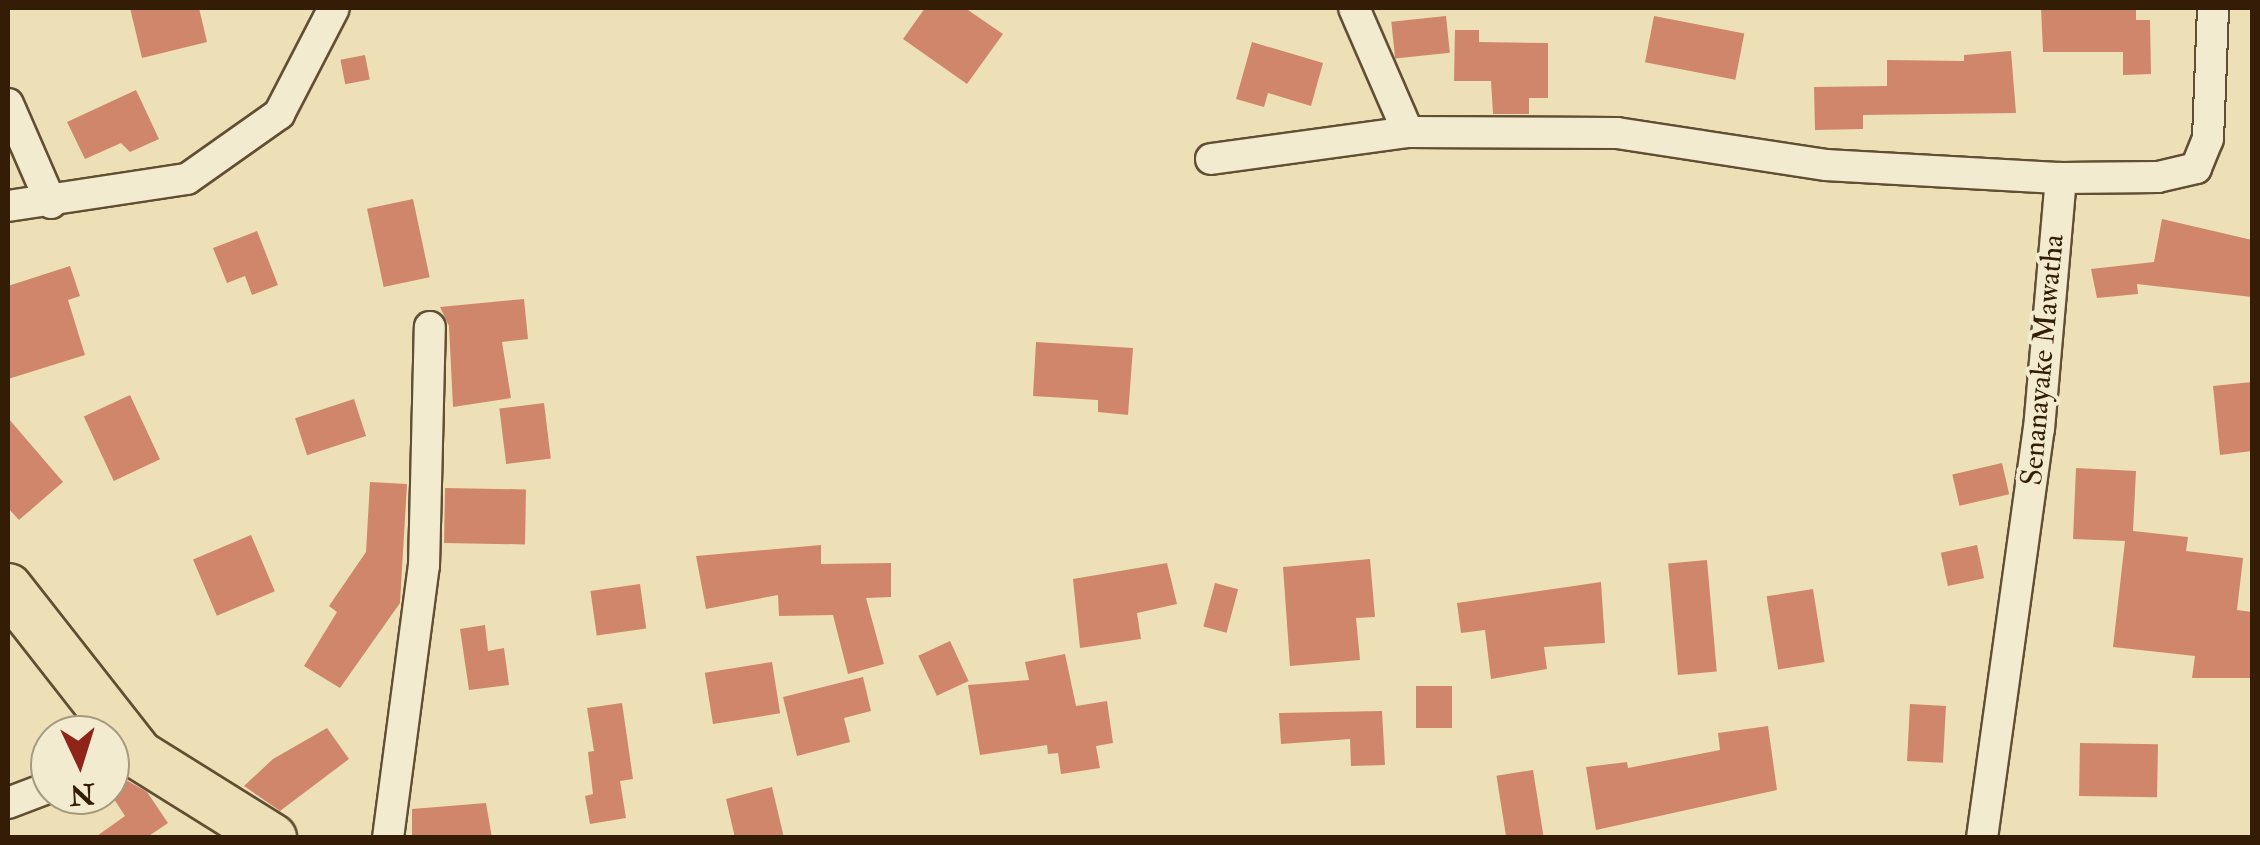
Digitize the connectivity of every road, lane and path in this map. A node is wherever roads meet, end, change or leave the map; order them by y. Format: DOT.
graph roads {
  1 [pos="334,8"];
  2 [pos="1354,8"];
  3 [pos="2213,8"];
  4 [pos="8,104"];
  5 [pos="1408,132"];
  6 [pos="1211,159"];
  7 [pos="2061,178"];
  8 [pos="51,203"];
  9 [pos="8,206"];
  10 [pos="430,327"];
  11 [pos="8,588"];
  12 [pos="94,715"];
  13 [pos="130,763"];
  14 [pos="272,838"];
  15 [pos="388,838"];
  16 [pos="1982,838"];
  1 -- 8 [label="street"];
  2 -- 5 [label="street"];
  3 -- 7 [label="street"];
  4 -- 8 [label="street"];
  5 -- 6 [label="street"];
  5 -- 7 [label="street"];
  7 -- 16 [label="street, Senanayake Mawatha"];
  8 -- 9 [label="street"];
  10 -- 15 [label="street"];
  11 -- 12 [label="main road"];
  13 -- 14 [label="main road"];
}
